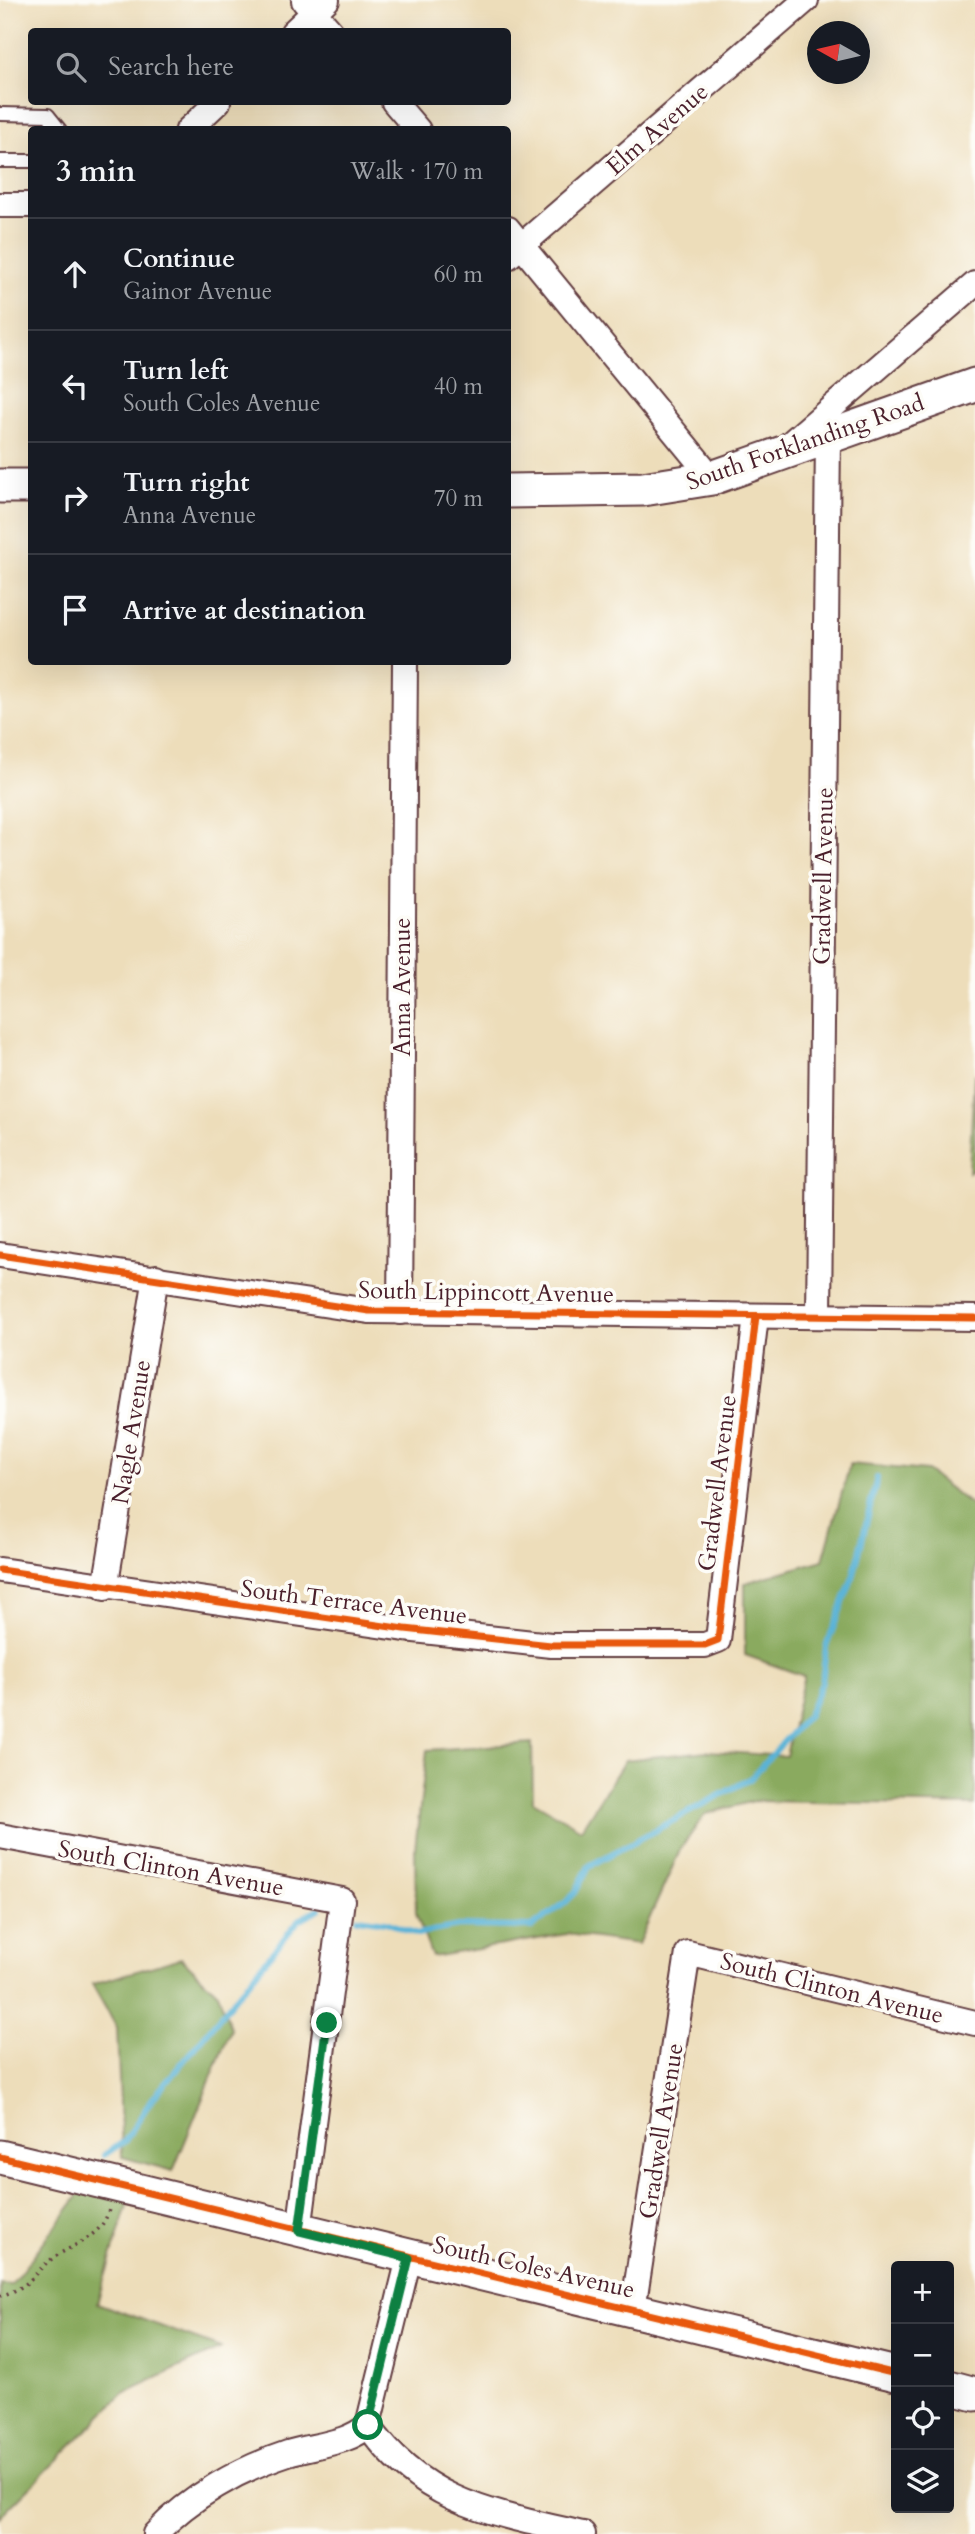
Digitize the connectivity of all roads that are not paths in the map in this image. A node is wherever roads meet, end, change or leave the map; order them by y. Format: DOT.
graph roads {
  1 [pos="806,0"];
  2 [pos="315,4"];
  3 [pos="296,28"];
  4 [pos="329,28"];
  5 [pos="215,105"];
  6 [pos="397,105"];
  7 [pos="0,114"];
  8 [pos="57,126"];
  9 [pos="191,126"];
  10 [pos="415,126"];
  11 [pos="28,160"];
  12 [pos="0,161"];
  13 [pos="0,205"];
  14 [pos="28,205"];
  15 [pos="512,244"];
  16 [pos="975,284"];
  17 [pos="975,385"];
  18 [pos="828,436"];
  19 [pos="778,454"];
  20 [pos="712,478"];
  21 [pos="0,486"];
  22 [pos="28,486"];
  23 [pos="511,491"];
  24 [pos="405,665"];
  25 [pos="0,1255"];
  26 [pos="156,1277"];
  27 [pos="400,1312"];
  28 [pos="756,1316"];
  29 [pos="819,1316"];
  30 [pos="975,1318"];
  31 [pos="0,1570"];
  32 [pos="105,1588"];
  33 [pos="705,1645"];
  34 [pos="0,1836"];
  35 [pos="688,1953"];
  36 [pos="975,2023"];
  37 [pos="0,2157"];
  38 [pos="299,2231"];
  39 [pos="409,2258"];
  40 [pos="633,2309"];
  41 [pos="891,2373"];
  42 [pos="954,2388"];
  43 [pos="975,2394"];
  44 [pos="368,2425"];
  45 [pos="155,2534"];
  46 [pos="583,2534"];
  1 -- 15 [label="street, Elm Avenue"];
  2 -- 3 [label="street"];
  2 -- 4 [label="street"];
  5 -- 9 [label="street"];
  6 -- 10 [label="street"];
  7 -- 8 [label="lane"];
  11 -- 12 [label="lane"];
  13 -- 14 [label="street"];
  15 -- 20 [label="street"];
  16 -- 19 [label="street"];
  17 -- 18 [label="street, South Forklanding Road"];
  18 -- 19 [label="street, South Forklanding Road"];
  18 -- 29 [label="street, Gradwell Avenue"];
  19 -- 20 [label="street, South Forklanding Road"];
  20 -- 23 [label="street, South Forklanding Road"];
  21 -- 22 [label="street"];
  24 -- 27 [label="street, Anna Avenue"];
  25 -- 26 [label="street, South Lippincott Avenue"];
  26 -- 27 [label="street, South Lippincott Avenue"];
  26 -- 32 [label="street, Nagle Avenue"];
  27 -- 28 [label="street, South Lippincott Avenue"];
  28 -- 29 [label="street, South Lippincott Avenue"];
  28 -- 33 [label="street, Gradwell Avenue"];
  29 -- 30 [label="street, South Lippincott Avenue"];
  31 -- 32 [label="street, South Terrace Avenue"];
  32 -- 33 [label="street, South Terrace Avenue"];
  34 -- 38 [label="street, South Clinton Avenue"];
  35 -- 36 [label="street, South Clinton Avenue"];
  35 -- 40 [label="street, Gradwell Avenue"];
  37 -- 38 [label="street, South Coles Avenue"];
  38 -- 39 [label="street, South Coles Avenue"];
  39 -- 40 [label="street, South Coles Avenue"];
  39 -- 44 [label="street"];
  40 -- 41 [label="street, South Coles Avenue"];
  42 -- 43 [label="street"];
  44 -- 45 [label="street"];
  44 -- 46 [label="street"];
}
